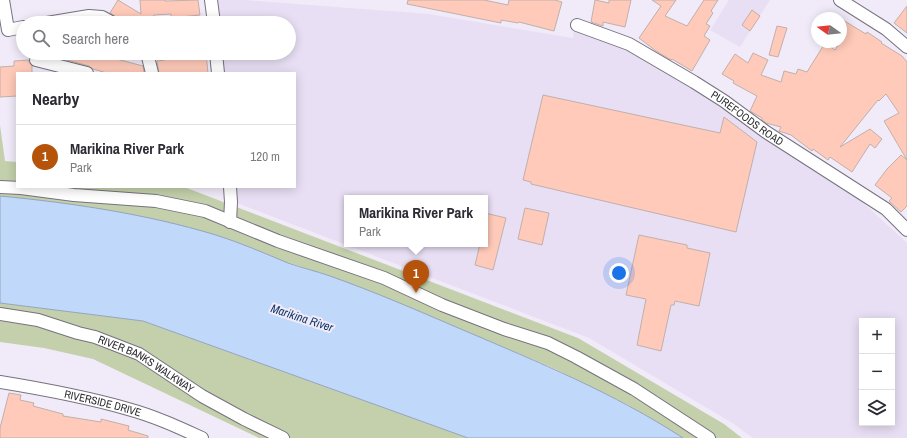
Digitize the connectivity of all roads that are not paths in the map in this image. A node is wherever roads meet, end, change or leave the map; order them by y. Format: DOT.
graph roads {
  1 [pos="3,0"];
  2 [pos="211,0"];
  3 [pos="840,0"];
  4 [pos="213,16"];
  5 [pos="577,25"];
  6 [pos="16,28"];
  7 [pos="907,47"];
  8 [pos="36,60"];
  9 [pos="46,60"];
  10 [pos="149,60"];
  11 [pos="217,60"];
  12 [pos="38,72"];
  13 [pos="84,72"];
  14 [pos="152,72"];
  15 [pos="218,72"];
  16 [pos="0,187"];
  17 [pos="16,188"];
  18 [pos="21,188"];
  19 [pos="230,188"];
  20 [pos="230,222"];
  21 [pos="907,230"];
  22 [pos="0,314"];
  23 [pos="0,382"];
  24 [pos="202,438"];
  25 [pos="283,438"];
  26 [pos="709,438"];
  1 -- 6 [label="street"];
  2 -- 4 [label="street"];
  3 -- 7 [label="street"];
  5 -- 21 [label="street, PUREFOODS ROAD"];
  8 -- 12 [label="street"];
  9 -- 13 [label="street"];
  10 -- 14 [label="street"];
  11 -- 15 [label="street"];
  16 -- 17 [label="street"];
  18 -- 20 [label="street"];
  19 -- 20 [label="street"];
  20 -- 26 [label="street"];
  22 -- 25 [label="street, RIVER BANKS WALKWAY"];
  23 -- 24 [label="street, RIVERSIDE DRIVE"];
}
